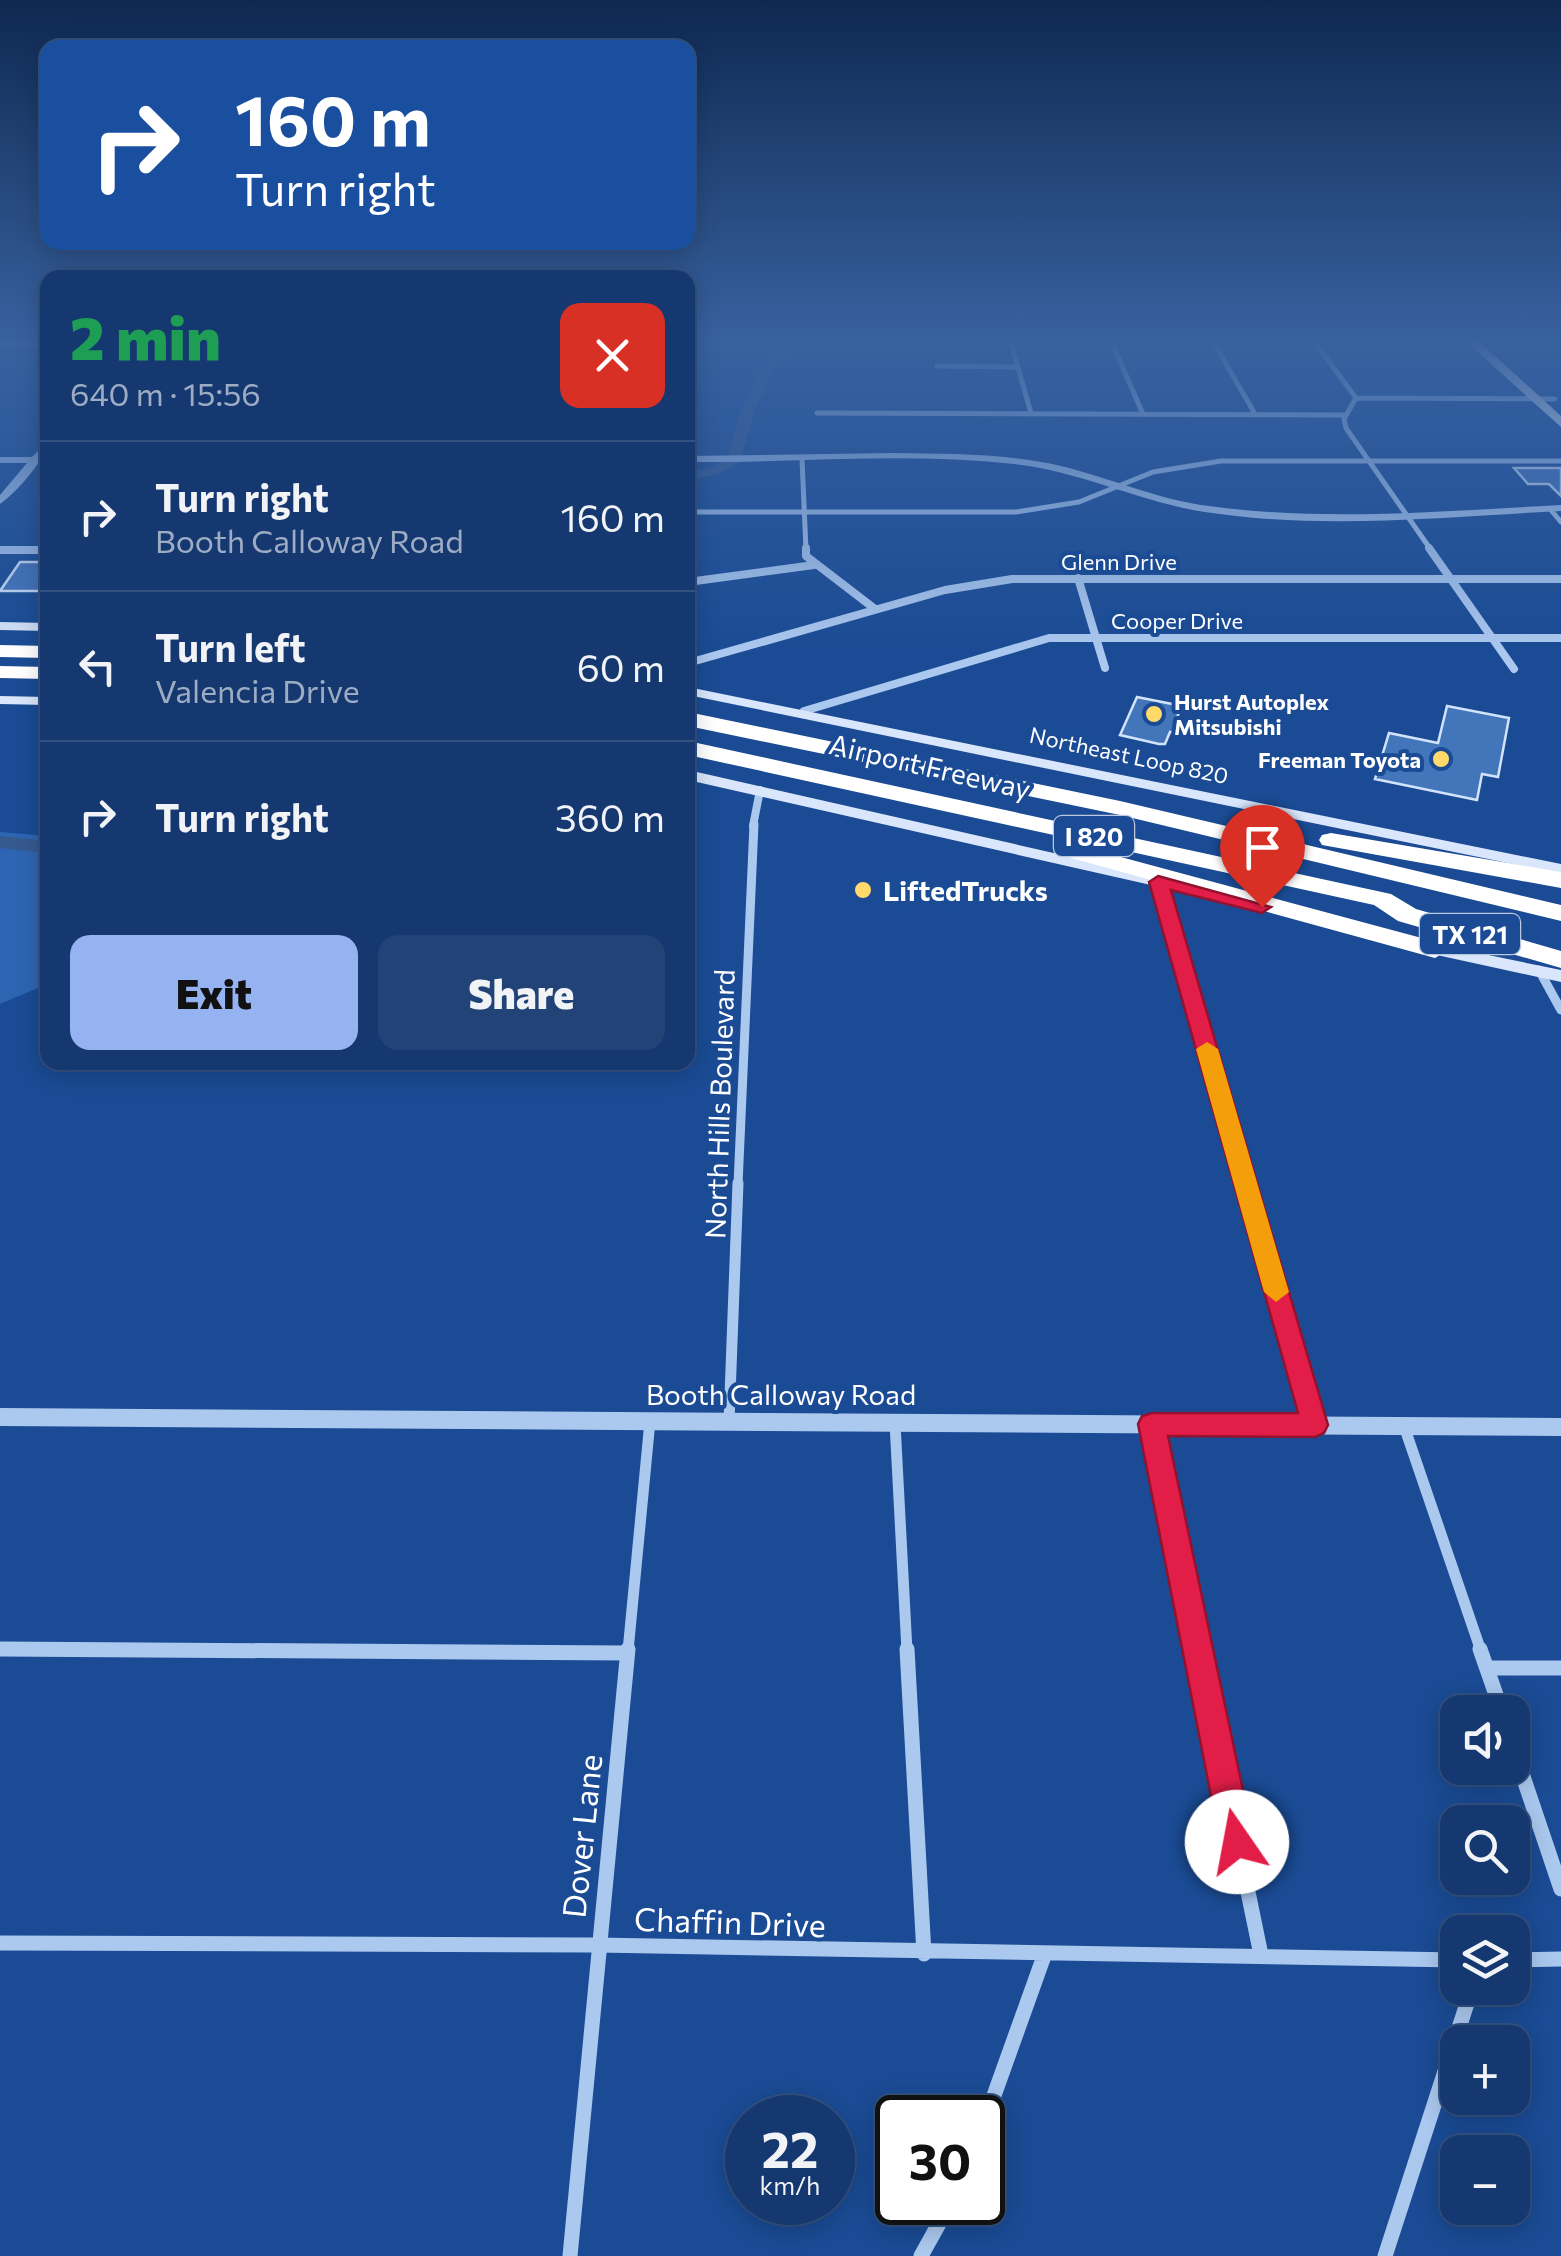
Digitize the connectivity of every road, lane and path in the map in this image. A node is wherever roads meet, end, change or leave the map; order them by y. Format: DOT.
graph roads {
  1 [pos="1355,441"];
  2 [pos="40,453"];
  3 [pos="695,459"];
  4 [pos="802,459"];
  5 [pos="0,460"];
  6 [pos="34,460"];
  7 [pos="40,460"];
  8 [pos="1369,461"];
  9 [pos="1561,461"];
  10 [pos="1121,486"];
  11 [pos="0,501"];
  12 [pos="1556,509"];
  13 [pos="695,512"];
  14 [pos="801,513"];
  15 [pos="1406,515"];
  16 [pos="1561,522"];
  17 [pos="0,550"];
  18 [pos="40,550"];
  19 [pos="814,565"];
  20 [pos="1078,578"];
  21 [pos="1561,579"];
  22 [pos="1451,580"];
  23 [pos="695,581"];
  24 [pos="874,609"];
  25 [pos="0,626"];
  26 [pos="40,628"];
  27 [pos="1094,637"];
  28 [pos="1492,638"];
  29 [pos="1561,638"];
  30 [pos="0,651"];
  31 [pos="40,652"];
  32 [pos="695,661"];
  33 [pos="1105,668"];
  34 [pos="1514,670"];
  35 [pos="0,672"];
  36 [pos="40,673"];
  37 [pos="0,682"];
  38 [pos="40,682"];
  39 [pos="695,691"];
  40 [pos="0,700"];
  41 [pos="40,701"];
  42 [pos="695,711"];
  43 [pos="804,711"];
  44 [pos="695,720"];
  45 [pos="723,725"];
  46 [pos="695,749"];
  47 [pos="805,772"];
  48 [pos="695,776"];
  49 [pos="760,790"];
  50 [pos="1120,808"];
  51 [pos="1561,868"];
  52 [pos="1561,880"];
  53 [pos="1158,882"];
  54 [pos="1382,899"];
  55 [pos="1560,913"];
  56 [pos="1561,947"];
  57 [pos="1435,950"];
  58 [pos="1550,965"];
  59 [pos="1561,976"];
  60 [pos="1561,1010"];
  61 [pos="0,1417"];
  62 [pos="650,1421"];
  63 [pos="729,1422"];
  64 [pos="895,1423"];
  65 [pos="1152,1424"];
  66 [pos="1315,1425"];
  67 [pos="1404,1426"];
  68 [pos="1561,1427"];
  69 [pos="0,1649"];
  70 [pos="627,1653"];
  71 [pos="1487,1668"];
  72 [pos="1561,1668"];
  73 [pos="1496,1695"];
  74 [pos="1526,1785"];
  75 [pos="1561,1889"];
  76 [pos="0,1943"];
  77 [pos="597,1945"];
  78 [pos="924,1954"];
  79 [pos="1261,1955"];
  80 [pos="1044,1956"];
  81 [pos="1561,1959"];
  82 [pos="1440,1960"];
  83 [pos="1530,1960"];
  84 [pos="1467,2005"];
  85 [pos="994,2095"];
  86 [pos="938,2225"];
  87 [pos="570,2256"];
  88 [pos="921,2256"];
  89 [pos="1386,2256"];
  1 -- 8 [label="street"];
  2 -- 6 [label="street"];
  3 -- 4 [label="street"];
  4 -- 10 [label="street"];
  4 -- 14 [label="street"];
  5 -- 6 [label="street"];
  6 -- 7 [label="street"];
  6 -- 11 [label="street"];
  8 -- 9 [label="street"];
  8 -- 10 [label="street"];
  8 -- 15 [label="street"];
  10 -- 14 [label="street"];
  10 -- 15 [label="street"];
  12 -- 15 [label="street"];
  12 -- 16 [label="street"];
  13 -- 14 [label="street"];
  14 -- 19 [label="street"];
  15 -- 22 [label="street"];
  17 -- 18 [label="street"];
  19 -- 23 [label="street"];
  19 -- 24 [label="street"];
  20 -- 22 [label="street, Glenn Drive"];
  20 -- 24 [label="street, Glenn Drive"];
  20 -- 27 [label="street"];
  21 -- 22 [label="street, Glenn Drive"];
  22 -- 28 [label="street"];
  24 -- 32 [label="street, Glenn Drive"];
  25 -- 26 [label="main road"];
  27 -- 28 [label="street, Cooper Drive"];
  27 -- 33 [label="street"];
  27 -- 43 [label="street, Cooper Drive"];
  28 -- 29 [label="street, Cooper Drive"];
  28 -- 34 [label="street"];
  30 -- 31 [label="highway"];
  35 -- 36 [label="highway"];
  37 -- 38 [label="highway"];
  39 -- 43 [label="main road, Northeast Loop 820"];
  40 -- 41 [label="main road"];
  42 -- 45 [label="highway"];
  43 -- 51 [label="main road, Northeast Loop 820"];
  44 -- 45 [label="highway, Airport Freeway / I 820"];
  45 -- 50 [label="highway, Airport Freeway / I 820"];
  46 -- 47 [label="highway, Airport Freeway / I 820"];
  47 -- 54 [label="highway, Airport Freeway / I 820"];
  47 -- 57 [label="highway"];
  48 -- 49 [label="main road"];
  49 -- 53 [label="main road"];
  49 -- 63 [label="street, North Hills Boulevard"];
  50 -- 52 [label="highway"];
  50 -- 55 [label="highway, Airport Freeway / I 820"];
  53 -- 57 [label="main road"];
  53 -- 66 [label="street"];
  54 -- 56 [label="highway, I 820"];
  54 -- 58 [label="highway, Airport Freeway / TX 121"];
  57 -- 58 [label="main road"];
  58 -- 59 [label="main road"];
  58 -- 60 [label="street"];
  61 -- 62 [label="street, Booth Calloway Road"];
  62 -- 63 [label="street, Booth Calloway Road"];
  62 -- 70 [label="street, Dover Lane"];
  63 -- 64 [label="street, Booth Calloway Road"];
  64 -- 65 [label="street, Booth Calloway Road"];
  64 -- 78 [label="street"];
  65 -- 66 [label="street, Booth Calloway Road"];
  65 -- 79 [label="street"];
  66 -- 67 [label="street, Booth Calloway Road"];
  67 -- 68 [label="street, Booth Calloway Road"];
  67 -- 71 [label="street"];
  69 -- 70 [label="street"];
  70 -- 77 [label="street, Dover Lane"];
  71 -- 72 [label="street"];
  71 -- 73 [label="street"];
  74 -- 75 [label="street"];
  76 -- 77 [label="street, Chaffin Drive"];
  77 -- 78 [label="street, Chaffin Drive"];
  77 -- 87 [label="street, Dover Lane"];
  78 -- 80 [label="street, Chaffin Drive"];
  79 -- 80 [label="street, Chaffin Drive"];
  79 -- 82 [label="street, Chaffin Drive"];
  80 -- 85 [label="street"];
  81 -- 83 [label="street"];
  84 -- 89 [label="street"];
  86 -- 88 [label="street"];
}
